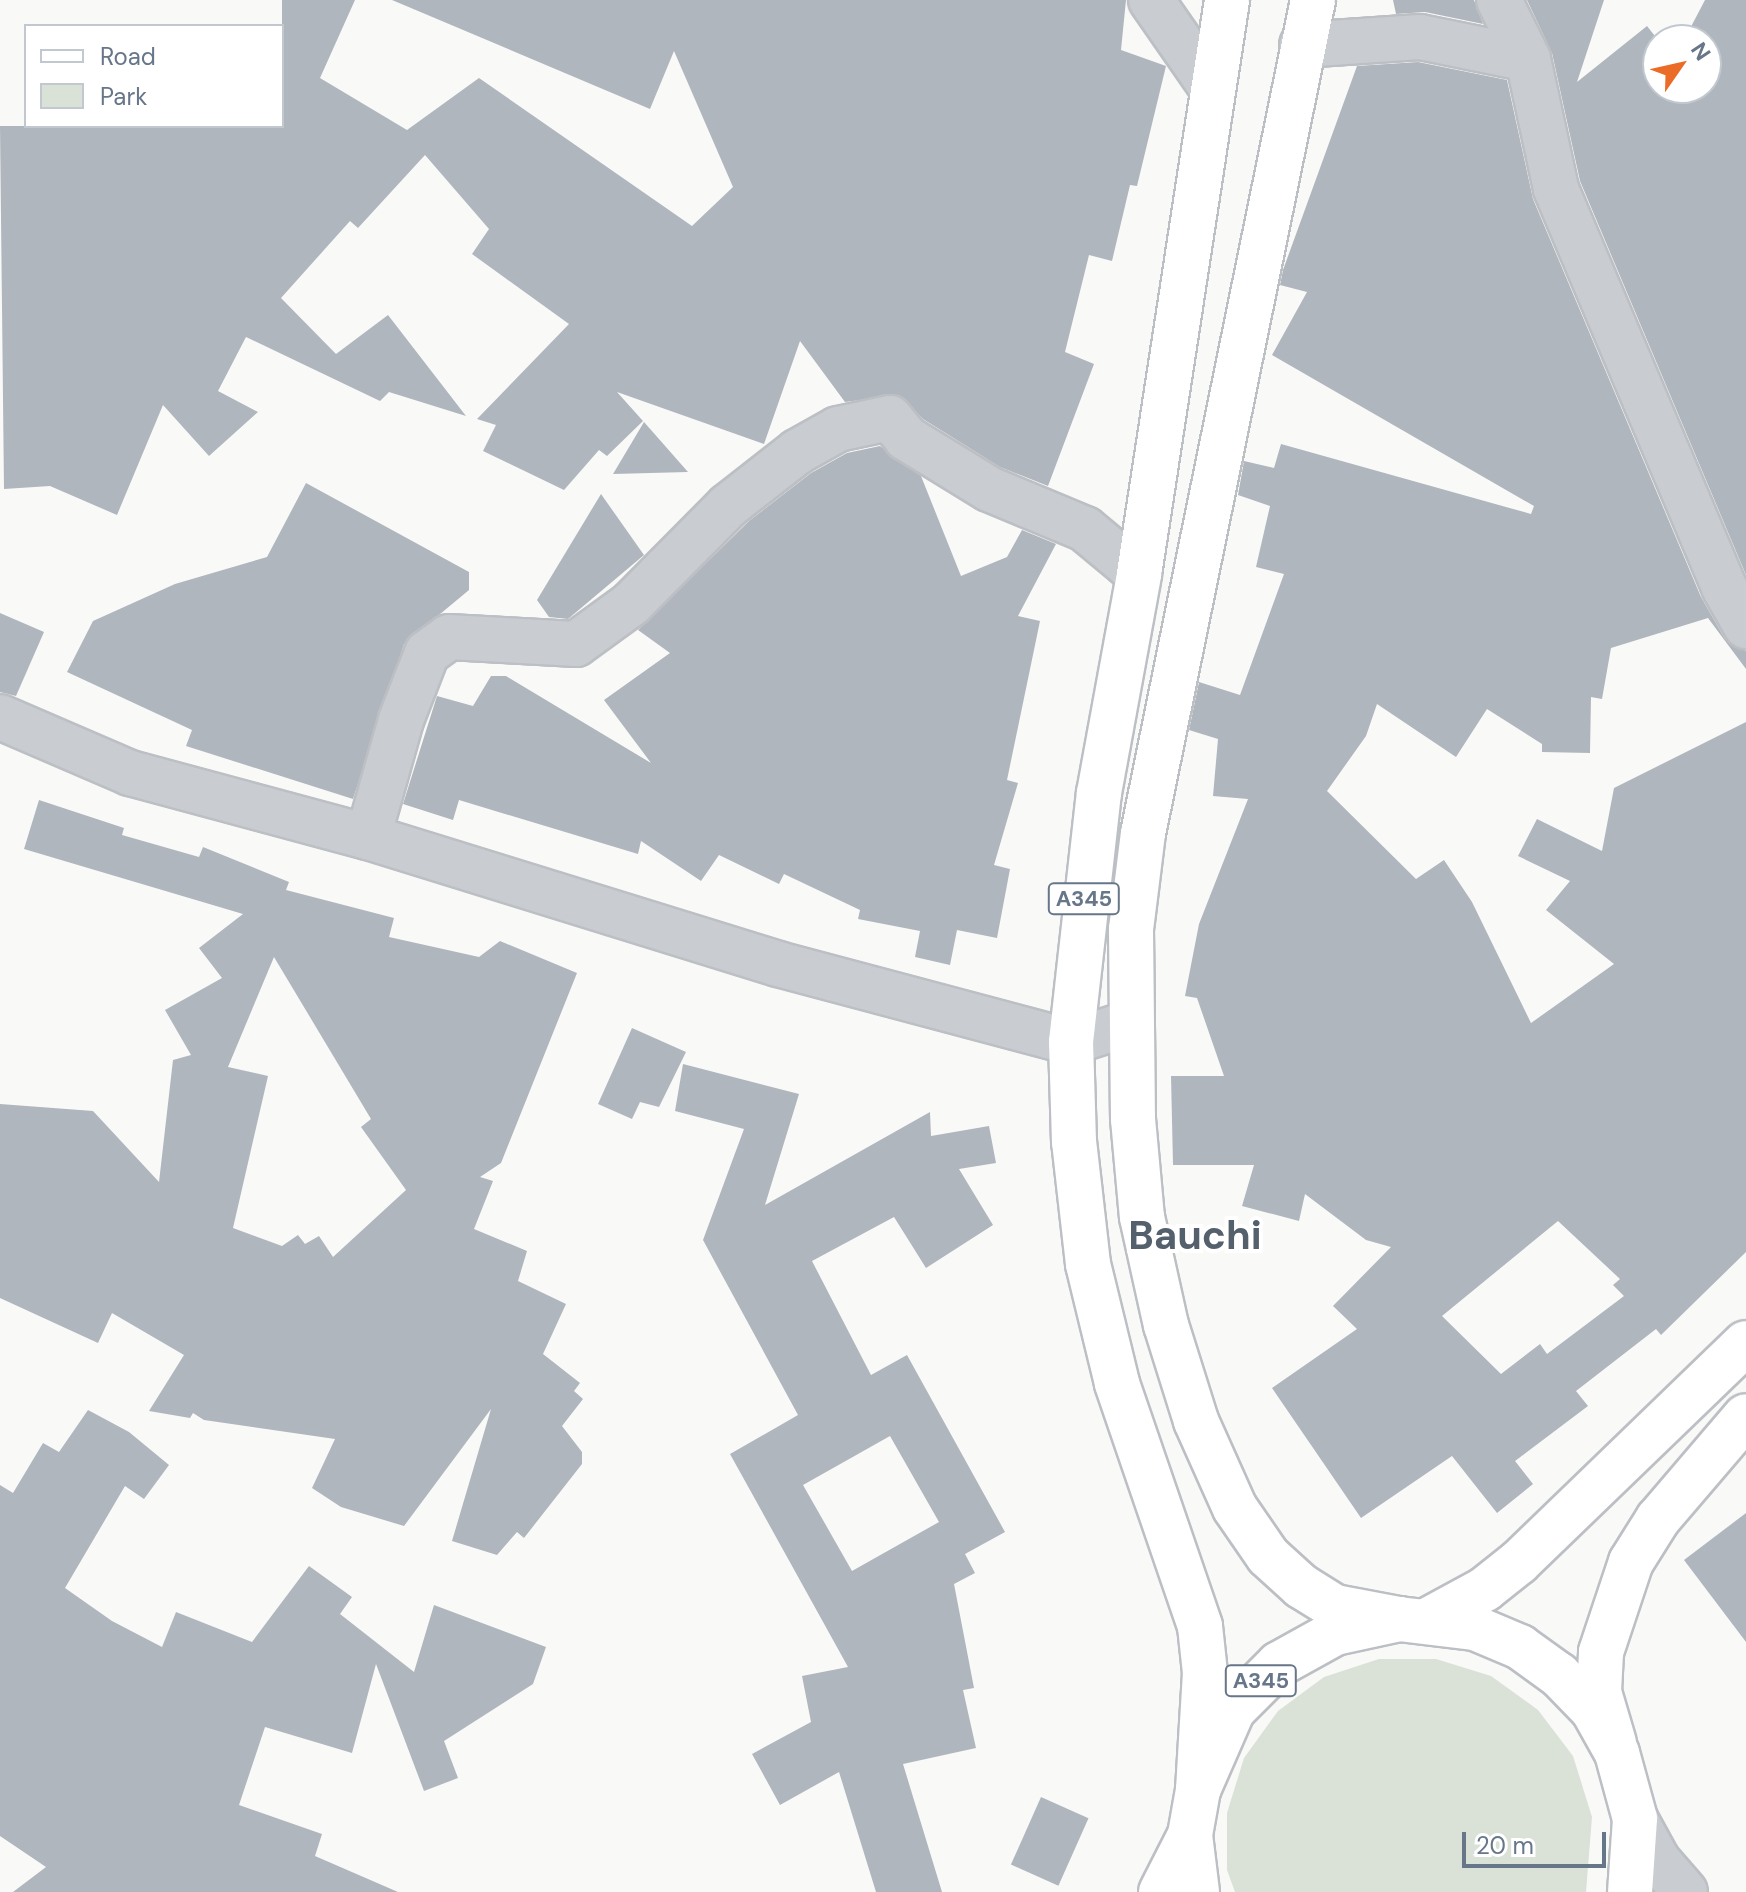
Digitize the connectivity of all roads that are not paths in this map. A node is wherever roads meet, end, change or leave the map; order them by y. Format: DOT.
graph roads {
  1 [pos="1151,0"];
  2 [pos="1227,0"];
  3 [pos="1313,0"];
  4 [pos="1499,0"];
  5 [pos="1302,45"];
  6 [pos="1528,59"];
  7 [pos="1210,85"];
  8 [pos="1139,574"];
  9 [pos="1746,626"];
  10 [pos="0,717"];
  11 [pos="368,837"];
  12 [pos="1130,1023"];
  13 [pos="1071,1042"];
  14 [pos="1746,1343"];
  15 [pos="1746,1416"];
  16 [pos="1414,1620"];
  17 [pos="1617,1753"];
  18 [pos="1198,1790"];
  19 [pos="1635,1819"];
  20 [pos="1190,1835"];
  21 [pos="1161,1892"];
  22 [pos="1197,1892"];
  23 [pos="1630,1892"];
  24 [pos="1685,1892"];
  1 -- 7 [label="street"];
  2 -- 7 [label="main road, A345"];
  3 -- 5 [label="main road, A345"];
  4 -- 6 [label="street"];
  5 -- 6 [label="street"];
  5 -- 12 [label="main road, A345"];
  6 -- 9 [label="street"];
  7 -- 8 [label="main road, A345"];
  8 -- 11 [label="street"];
  8 -- 13 [label="main road, A345"];
  10 -- 11 [label="street"];
  11 -- 13 [label="street"];
  12 -- 13 [label="street"];
  12 -- 16 [label="main road, A345"];
  13 -- 18 [label="main road, A345"];
  14 -- 16 [label="main road"];
  15 -- 17 [label="main road"];
  16 -- 17 [label="main road, A345"];
  16 -- 18 [label="main road, A345"];
  17 -- 19 [label="main road, A345"];
  18 -- 20 [label="main road, A345"];
  19 -- 23 [label="main road, A345"];
  19 -- 24 [label="street"];
  20 -- 21 [label="main road"];
  20 -- 22 [label="main road, A345"];
}
